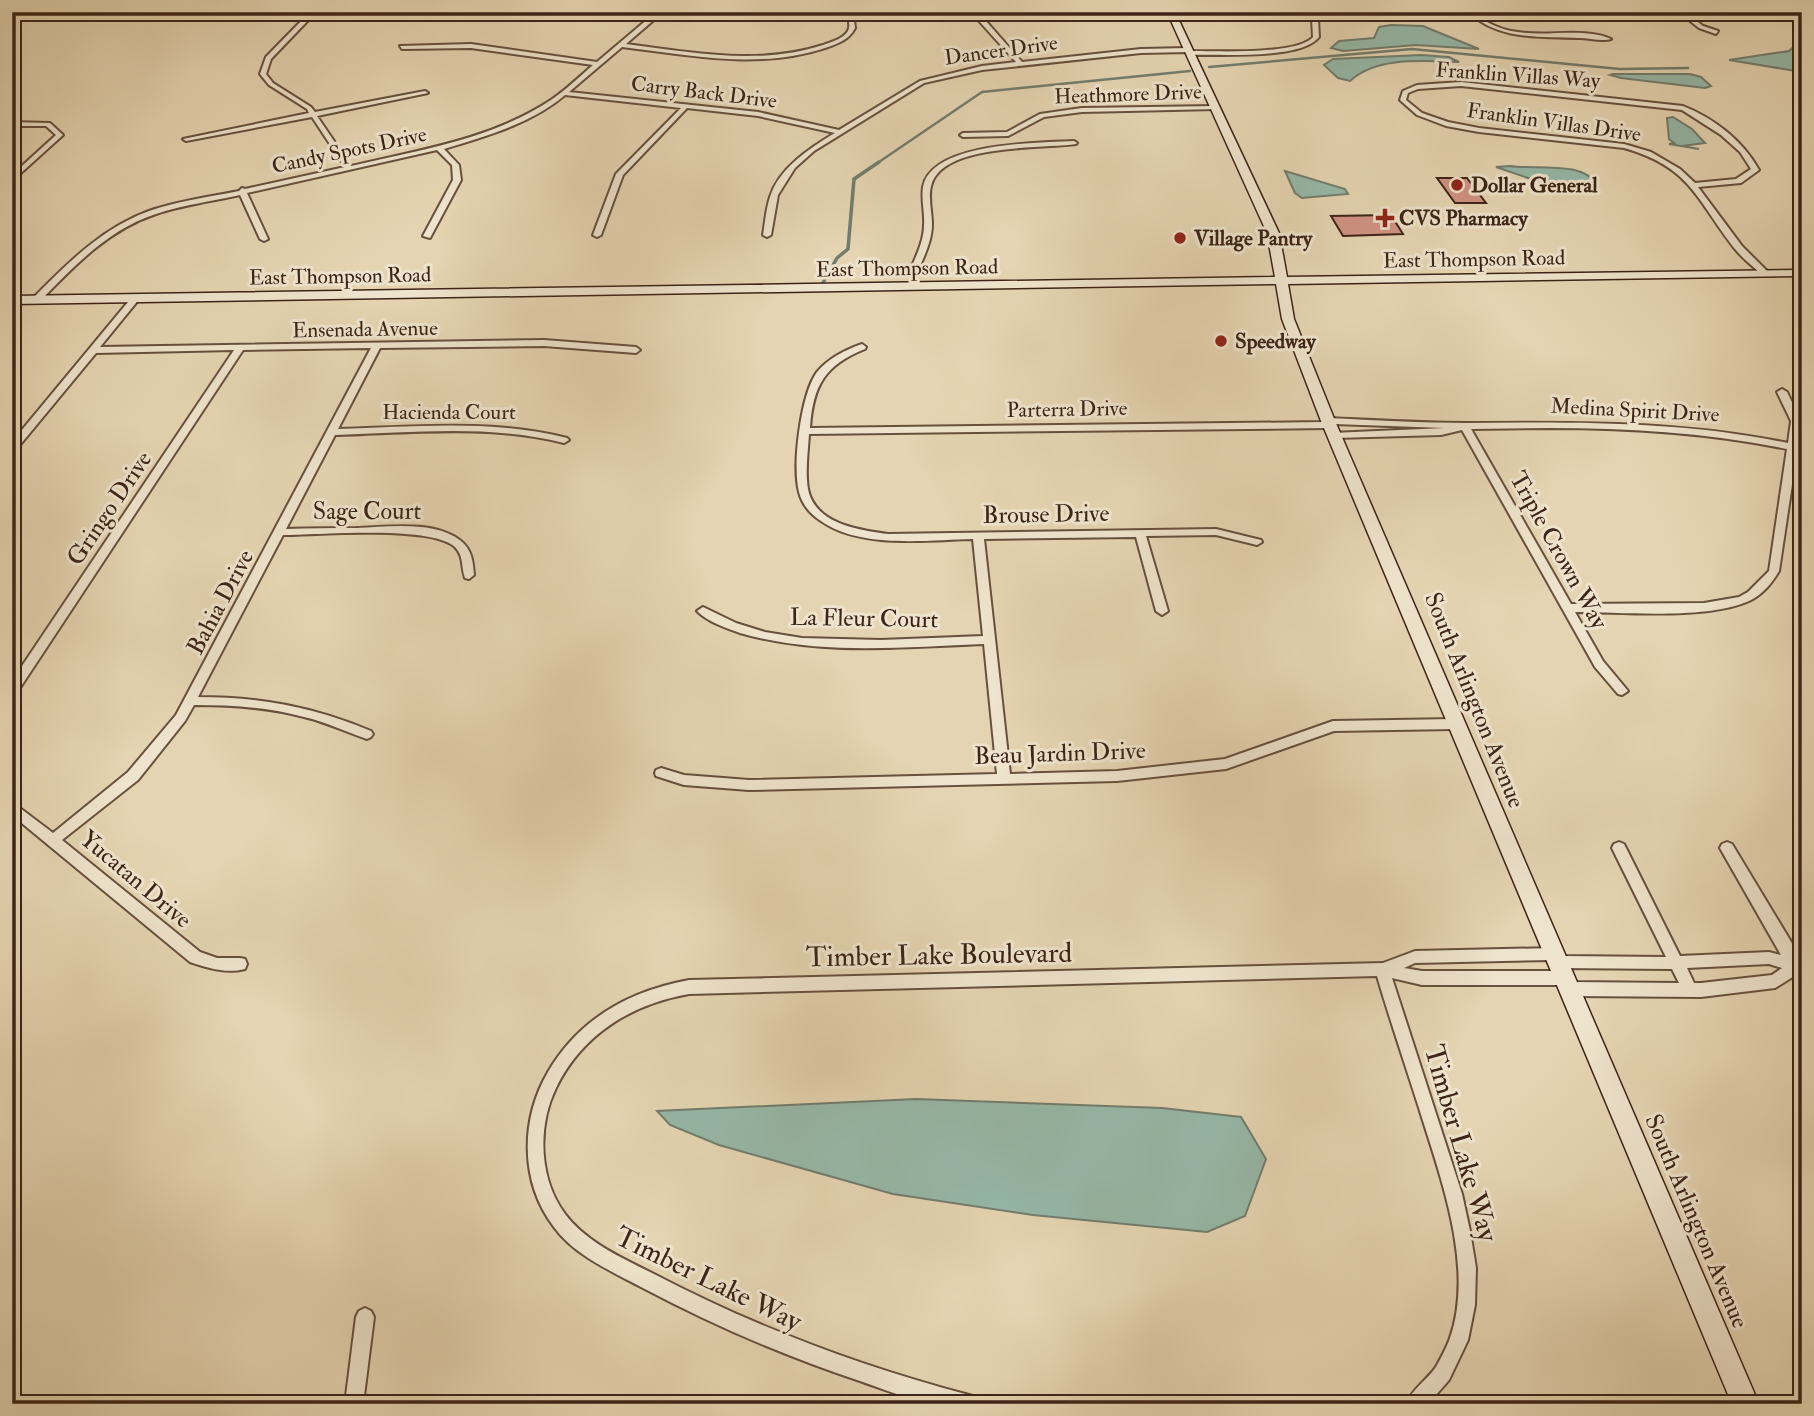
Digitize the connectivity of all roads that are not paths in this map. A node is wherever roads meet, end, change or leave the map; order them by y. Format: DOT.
graph roads {
  1 [pos="313,12"];
  2 [pos="603,12"];
  3 [pos="792,12"];
  4 [pos="850,12"];
  5 [pos="974,12"];
  6 [pos="1052,12"];
  7 [pos="1171,12"];
  8 [pos="1319,12"];
  9 [pos="1471,12"];
  10 [pos="1781,12"];
  11 [pos="777,14"];
  12 [pos="1685,14"];
  13 [pos="657,15"];
  14 [pos="980,19"];
  15 [pos="1716,32"];
  16 [pos="1608,39"];
  17 [pos="620,45"];
  18 [pos="401,47"];
  19 [pos="1189,50"];
  20 [pos="598,64"];
  21 [pos="1021,64"];
  22 [pos="425,93"];
  23 [pos="564,93"];
  24 [pos="686,106"];
  25 [pos="1215,108"];
  26 [pos="313,115"];
  27 [pos="1441,123"];
  28 [pos="12,124"];
  29 [pos="54,130"];
  30 [pos="839,132"];
  31 [pos="963,135"];
  32 [pos="998,135"];
  33 [pos="186,139"];
  34 [pos="1074,143"];
  35 [pos="439,148"];
  36 [pos="1005,149"];
  37 [pos="349,168"];
  38 [pos="12,179"];
  39 [pos="1693,185"];
  40 [pos="242,190"];
  41 [pos="767,234"];
  42 [pos="597,235"];
  43 [pos="427,236"];
  44 [pos="264,239"];
  45 [pos="914,271"];
  46 [pos="1802,273"];
  47 [pos="1766,274"];
  48 [pos="1281,282"];
  49 [pos="136,298"];
  50 [pos="37,299"];
  51 [pos="12,300"];
  52 [pos="377,346"];
  53 [pos="862,347"];
  54 [pos="240,348"];
  55 [pos="93,350"];
  56 [pos="636,350"];
  57 [pos="1782,392"];
  58 [pos="1465,426"];
  59 [pos="1331,427"];
  60 [pos="804,431"];
  61 [pos="332,432"];
  62 [pos="564,440"];
  63 [pos="1797,448"];
  64 [pos="12,449"];
  65 [pos="280,532"];
  66 [pos="1140,533"];
  67 [pos="978,536"];
  68 [pos="1257,542"];
  69 [pos="469,575"];
  70 [pos="1567,608"];
  71 [pos="703,611"];
  72 [pos="1162,611"];
  73 [pos="989,639"];
  74 [pos="12,691"];
  75 [pos="1622,691"];
  76 [pos="192,701"];
  77 [pos="1455,723"];
  78 [pos="367,734"];
  79 [pos="661,773"];
  80 [pos="1004,779"];
  81 [pos="12,807"];
  82 [pos="53,840"];
  83 [pos="1619,848"];
  84 [pos="1727,848"];
  85 [pos="1676,962"];
  86 [pos="240,964"];
  87 [pos="1799,967"];
  88 [pos="1382,970"];
  89 [pos="1561,971"];
  90 [pos="1690,990"];
  91 [pos="544,1097"];
  92 [pos="365,1317"];
  93 [pos="354,1404"];
  94 [pos="969,1404"];
  95 [pos="1415,1404"];
  96 [pos="1746,1404"];
  1 -- 26 [label="street"];
  2 -- 13 [label="street"];
  3 -- 11 [label="street"];
  4 -- 17 [label="street"];
  5 -- 14 [label="street"];
  6 -- 14 [label="street"];
  7 -- 19 [label="main road, South Arlington Avenue"];
  8 -- 19 [label="street, Dancer Drive"];
  9 -- 16 [label="street"];
  10 -- 12 [label="street"];
  12 -- 15 [label="street"];
  13 -- 17 [label="street, Candy Spots Drive"];
  14 -- 21 [label="street"];
  17 -- 20 [label="street, Candy Spots Drive"];
  18 -- 20 [label="street"];
  19 -- 21 [label="street, Dancer Drive"];
  19 -- 25 [label="main road, South Arlington Avenue"];
  20 -- 23 [label="street, Candy Spots Drive"];
  21 -- 30 [label="street, Dancer Drive"];
  22 -- 26 [label="street"];
  23 -- 24 [label="street, Carry Back Drive"];
  23 -- 35 [label="street, Candy Spots Drive"];
  24 -- 30 [label="street, Carry Back Drive"];
  24 -- 42 [label="street"];
  25 -- 32 [label="street, Heathmore Drive"];
  25 -- 48 [label="main road, South Arlington Avenue"];
  26 -- 33 [label="street"];
  26 -- 37 [label="street"];
  27 -- 39 [label="street, Franklin Villas Drive"];
  27 -- 39 [label="street, Franklin Villas Way"];
  28 -- 29 [label="street"];
  29 -- 38 [label="street"];
  30 -- 41 [label="street, Dancer Drive"];
  31 -- 32 [label="street, Heathmore Drive"];
  32 -- 36 [label="street"];
  34 -- 36 [label="street"];
  35 -- 37 [label="street, Candy Spots Drive"];
  35 -- 43 [label="street"];
  36 -- 45 [label="street"];
  37 -- 40 [label="street, Candy Spots Drive"];
  39 -- 47 [label="street, Franklin Villas Drive"];
  40 -- 44 [label="street"];
  40 -- 50 [label="street, Candy Spots Drive"];
  46 -- 47 [label="main road, East Thompson Road"];
  47 -- 48 [label="main road, East Thompson Road"];
  48 -- 49 [label="main road, East Thompson Road"];
  48 -- 59 [label="main road, South Arlington Avenue"];
  49 -- 50 [label="main road, East Thompson Road"];
  49 -- 55 [label="street"];
  50 -- 51 [label="main road, East Thompson Road"];
  52 -- 54 [label="street, Ensenada Avenue"];
  52 -- 56 [label="street, Ensenada Avenue"];
  52 -- 61 [label="street, Bahia Drive"];
  53 -- 60 [label="street"];
  54 -- 55 [label="street, Ensenada Avenue"];
  54 -- 74 [label="street, Gringo Drive"];
  55 -- 64 [label="street"];
  57 -- 63 [label="street"];
  58 -- 59 [label="street, Medina Spirit Drive"];
  58 -- 59 [label="street, Medina Spirit Drive"];
  58 -- 63 [label="street, Medina Spirit Drive"];
  58 -- 70 [label="street, Triple Crown Way"];
  59 -- 60 [label="street, Parterra Drive"];
  59 -- 77 [label="main road, South Arlington Avenue"];
  60 -- 67 [label="street, Brouse Drive"];
  61 -- 62 [label="street, Hacienda Court"];
  61 -- 65 [label="street, Bahia Drive"];
  63 -- 70 [label="street"];
  65 -- 69 [label="street, Sage Court"];
  65 -- 76 [label="street, Bahia Drive"];
  66 -- 67 [label="street, Brouse Drive"];
  66 -- 68 [label="street, Brouse Drive"];
  66 -- 72 [label="street"];
  67 -- 73 [label="street"];
  70 -- 75 [label="street, Triple Crown Way"];
  71 -- 73 [label="street, La Fleur Court"];
  73 -- 80 [label="street"];
  76 -- 78 [label="street"];
  76 -- 82 [label="street, Bahia Drive"];
  77 -- 80 [label="street, Beau Jardin Drive"];
  77 -- 89 [label="main road, South Arlington Avenue"];
  79 -- 80 [label="street, Beau Jardin Drive"];
  81 -- 82 [label="street, Yucatan Drive"];
  82 -- 86 [label="street, Yucatan Drive"];
  83 -- 85 [label="street"];
  84 -- 87 [label="street"];
  85 -- 87 [label="street, Timber Lake Boulevard"];
  85 -- 89 [label="street, Timber Lake Boulevard"];
  85 -- 90 [label="street"];
  87 -- 90 [label="street, Timber Lake Boulevard"];
  88 -- 89 [label="street, Timber Lake Boulevard"];
  88 -- 89 [label="street, Timber Lake Boulevard"];
  88 -- 91 [label="street, Timber Lake Boulevard"];
  88 -- 95 [label="street, Timber Lake Way"];
  89 -- 90 [label="street, Timber Lake Boulevard"];
  89 -- 96 [label="main road, South Arlington Avenue"];
  91 -- 94 [label="street, Timber Lake Way"];
  92 -- 93 [label="street"];
}
